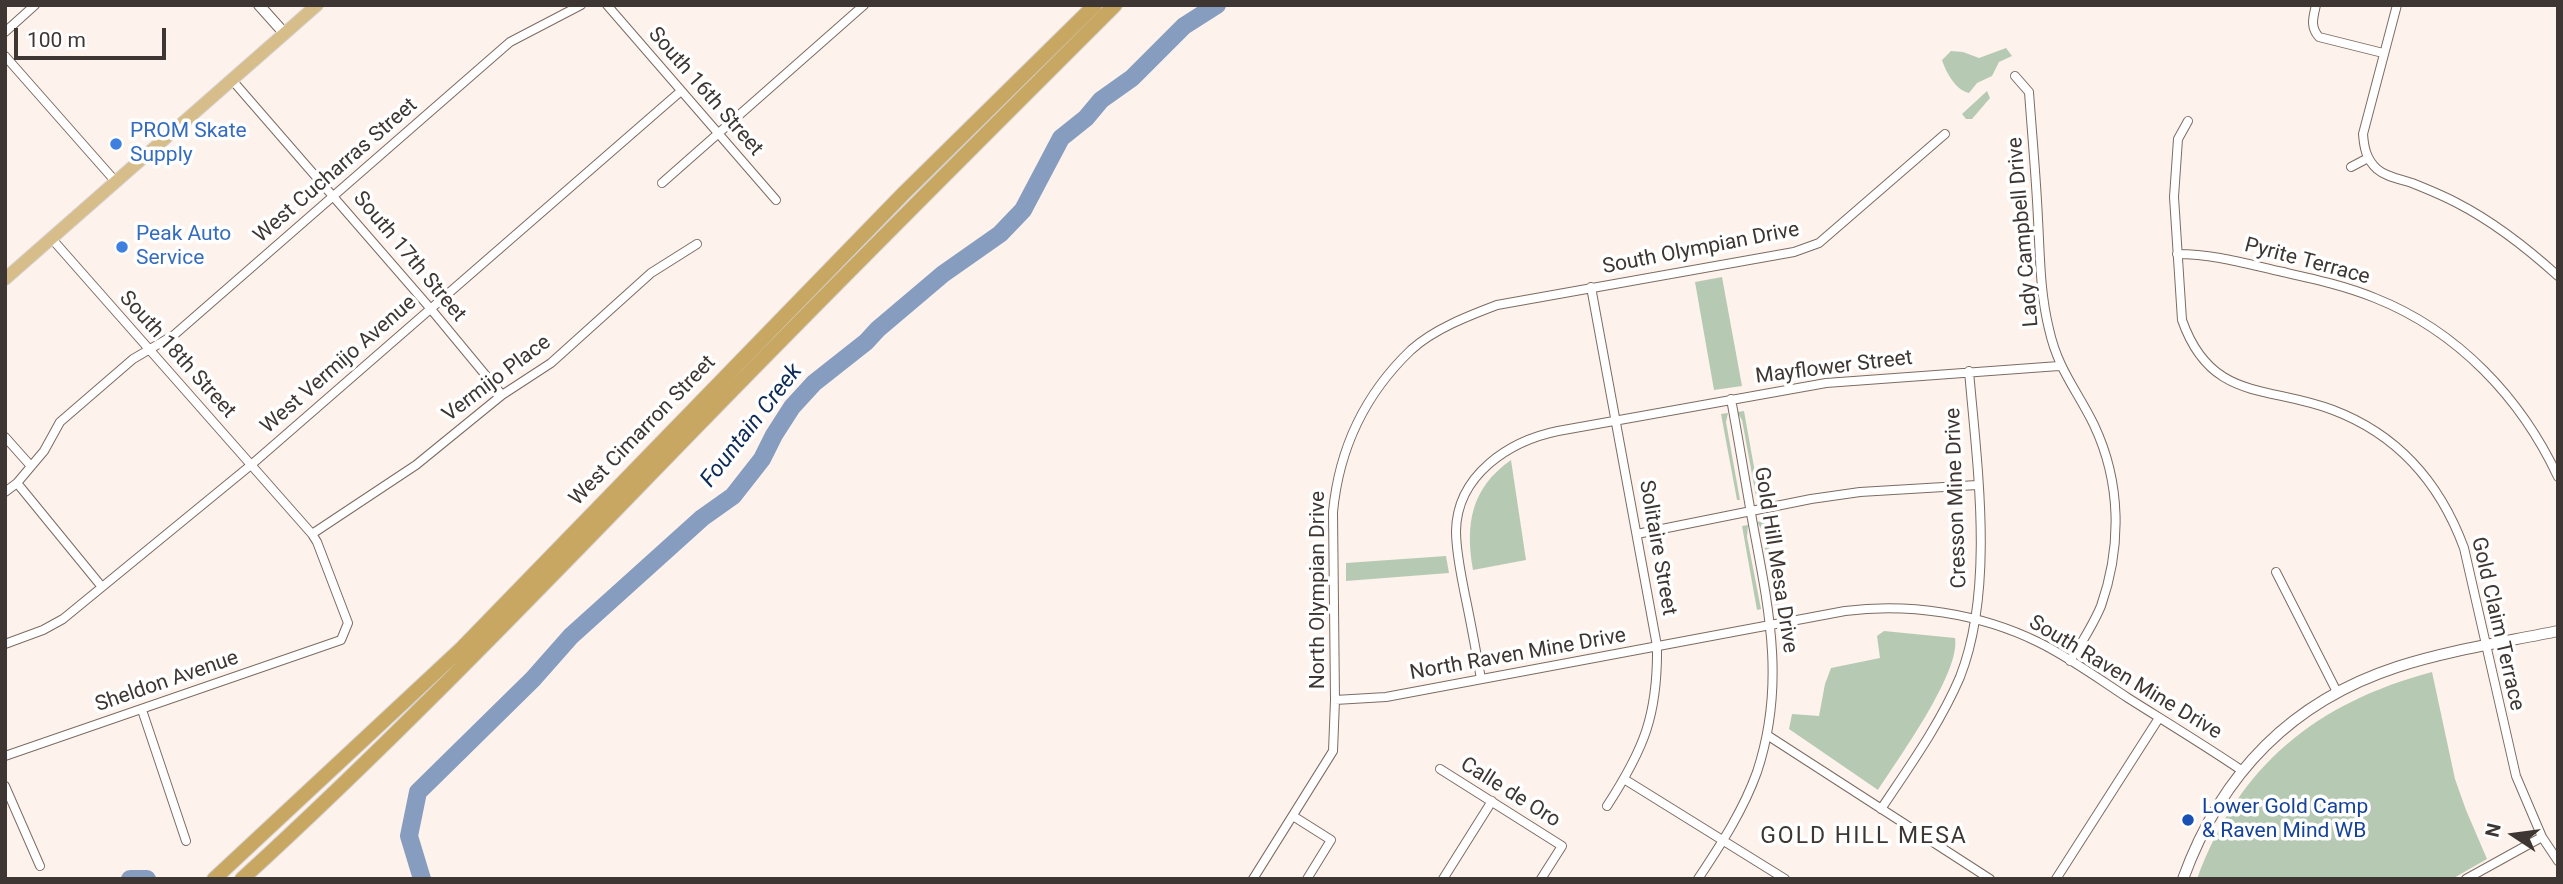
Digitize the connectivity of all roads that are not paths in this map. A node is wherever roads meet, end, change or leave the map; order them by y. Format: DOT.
graph roads {
  1 [pos="35,5"];
  2 [pos="259,5"];
  3 [pos="317,5"];
  4 [pos="581,5"];
  5 [pos="607,5"];
  6 [pos="1087,5"];
  7 [pos="1095,5"];
  8 [pos="1115,5"];
  9 [pos="2316,5"];
  10 [pos="2397,5"];
  11 [pos="858,7"];
  12 [pos="5,32"];
  13 [pos="285,34"];
  14 [pos="1049,51"];
  15 [pos="2383,53"];
  16 [pos="5,56"];
  17 [pos="2015,76"];
  18 [pos="232,80"];
  19 [pos="681,91"];
  20 [pos="2188,121"];
  21 [pos="718,134"];
  22 [pos="1945,134"];
  23 [pos="2368,158"];
  24 [pos="2351,167"];
  25 [pos="116,182"];
  26 [pos="662,183"];
  27 [pos="334,195"];
  28 [pos="776,201"];
  29 [pos="52,239"];
  30 [pos="697,244"];
  31 [pos="2178,254"];
  32 [pos="2558,276"];
  33 [pos="5,279"];
  34 [pos="1591,287"];
  35 [pos="430,308"];
  36 [pos="149,349"];
  37 [pos="2059,366"];
  38 [pos="1969,371"];
  39 [pos="502,395"];
  40 [pos="1731,399"];
  41 [pos="1615,421"];
  42 [pos="5,437"];
  43 [pos="30,465"];
  44 [pos="251,465"];
  45 [pos="2558,477"];
  46 [pos="17,483"];
  47 [pos="1978,485"];
  48 [pos="5,492"];
  49 [pos="1751,511"];
  50 [pos="312,534"];
  51 [pos="1637,534"];
  52 [pos="2276,572"];
  53 [pos="102,587"];
  54 [pos="1975,619"];
  55 [pos="1771,625"];
  56 [pos="2558,631"];
  57 [pos="341,640"];
  58 [pos="5,644"];
  59 [pos="1657,646"];
  60 [pos="2486,647"];
  61 [pos="2070,662"];
  62 [pos="1480,679"];
  63 [pos="2337,692"];
  64 [pos="1386,697"];
  65 [pos="1335,700"];
  66 [pos="142,709"];
  67 [pos="2159,718"];
  68 [pos="1766,734"];
  69 [pos="5,757"];
  70 [pos="1440,769"];
  71 [pos="2241,770"];
  72 [pos="1625,779"];
  73 [pos="5,786"];
  74 [pos="1492,801"];
  75 [pos="1607,806"];
  76 [pos="1881,809"];
  77 [pos="1293,816"];
  78 [pos="2542,837"];
  79 [pos="186,841"];
  80 [pos="1724,841"];
  81 [pos="2558,861"];
  82 [pos="40,866"];
  83 [pos="214,879"];
  84 [pos="242,879"];
  85 [pos="1253,879"];
  86 [pos="1307,879"];
  87 [pos="1443,879"];
  88 [pos="1541,879"];
  89 [pos="1698,879"];
  90 [pos="1785,879"];
  91 [pos="1990,879"];
  92 [pos="2056,879"];
  93 [pos="2183,879"];
  94 [pos="2466,879"];
  1 -- 12 [label="street"];
  2 -- 13 [label="street"];
  3 -- 13 [label="main road"];
  4 -- 27 [label="street, West Cucharras Street"];
  5 -- 19 [label="street, South 16th Street"];
  6 -- 14 [label="highway"];
  7 -- 14 [label="highway, West Cimarron Street"];
  8 -- 84 [label="highway, West Cimarron Street"];
  9 -- 15 [label="street"];
  10 -- 15 [label="street"];
  11 -- 21 [label="street"];
  13 -- 18 [label="main road"];
  14 -- 83 [label="highway, West Cimarron Street"];
  15 -- 23 [label="street"];
  16 -- 25 [label="street"];
  17 -- 37 [label="street, Lady Campbell Drive"];
  18 -- 25 [label="main road"];
  18 -- 27 [label="street, South 17th Street"];
  19 -- 21 [label="street, South 16th Street"];
  19 -- 35 [label="street, West Vermijo Avenue"];
  20 -- 31 [label="street, Gold Claim Terrace"];
  21 -- 26 [label="street"];
  21 -- 28 [label="street, South 16th Street"];
  22 -- 34 [label="street, South Olympian Drive"];
  23 -- 24 [label="street"];
  23 -- 32 [label="street"];
  25 -- 29 [label="main road"];
  27 -- 35 [label="street, South 17th Street"];
  27 -- 36 [label="street, West Cucharras Street"];
  29 -- 33 [label="main road"];
  29 -- 36 [label="street, South 18th Street"];
  30 -- 39 [label="street, Vermijo Place"];
  31 -- 45 [label="street, Pyrite Terrace"];
  31 -- 60 [label="street, Gold Claim Terrace"];
  34 -- 41 [label="street, Solitaire Street"];
  34 -- 65 [label="street, North Olympian Drive"];
  35 -- 39 [label="street, South 17th Street"];
  35 -- 44 [label="street, West Vermijo Avenue"];
  36 -- 43 [label="street, West Cucharras Street"];
  36 -- 44 [label="street, South 18th Street"];
  37 -- 38 [label="street, Mayflower Street"];
  37 -- 61 [label="street, Lady Campbell Drive"];
  38 -- 40 [label="street, Mayflower Street"];
  38 -- 47 [label="street, Cresson Mine Drive"];
  39 -- 50 [label="street, Vermijo Place"];
  40 -- 41 [label="street, Mayflower Street"];
  40 -- 49 [label="street, Gold Hill Mesa Drive"];
  41 -- 51 [label="street, Solitaire Street"];
  41 -- 62 [label="street, Mayflower Street"];
  42 -- 43 [label="street"];
  43 -- 46 [label="street, West Cucharras Street"];
  44 -- 50 [label="street, South 18th Street"];
  44 -- 53 [label="street, West Vermijo Avenue"];
  46 -- 48 [label="street, West Cucharras Street"];
  46 -- 53 [label="street"];
  47 -- 49 [label="street"];
  47 -- 54 [label="street, Cresson Mine Drive"];
  49 -- 51 [label="street"];
  49 -- 55 [label="street, Gold Hill Mesa Drive"];
  50 -- 57 [label="street, South 18th Street"];
  51 -- 59 [label="street, Solitaire Street"];
  52 -- 63 [label="street"];
  53 -- 58 [label="street, West Vermijo Avenue"];
  54 -- 55 [label="street, South Raven Mine Drive"];
  54 -- 61 [label="street, South Raven Mine Drive"];
  54 -- 76 [label="street, Cresson Mine Drive"];
  55 -- 59 [label="street, South Raven Mine Drive"];
  55 -- 68 [label="street, Gold Hill Mesa Drive"];
  56 -- 60 [label="street"];
  57 -- 66 [label="street, Sheldon Avenue"];
  59 -- 62 [label="street, North Raven Mine Drive"];
  59 -- 72 [label="street, Solitaire Street"];
  60 -- 63 [label="street"];
  60 -- 78 [label="street, Gold Claim Terrace"];
  61 -- 67 [label="street, South Raven Mine Drive"];
  62 -- 64 [label="street, North Raven Mine Drive"];
  63 -- 71 [label="street"];
  64 -- 65 [label="street, North Olympian Drive"];
  65 -- 77 [label="street"];
  66 -- 69 [label="street, Sheldon Avenue"];
  66 -- 79 [label="street"];
  67 -- 71 [label="street, South Raven Mine Drive"];
  67 -- 92 [label="street"];
  68 -- 76 [label="street"];
  68 -- 80 [label="street, Gold Hill Mesa Drive"];
  70 -- 74 [label="street, Calle de Oro"];
  71 -- 93 [label="street"];
  72 -- 75 [label="street, Solitaire Street"];
  72 -- 80 [label="street"];
  73 -- 82 [label="street"];
  74 -- 87 [label="street"];
  74 -- 88 [label="street, Calle de Oro"];
  76 -- 91 [label="street"];
  77 -- 85 [label="street"];
  77 -- 86 [label="street"];
  78 -- 81 [label="street, Gold Claim Terrace"];
  78 -- 94 [label="street"];
  80 -- 89 [label="street, Gold Hill Mesa Drive"];
  80 -- 90 [label="street"];
}
